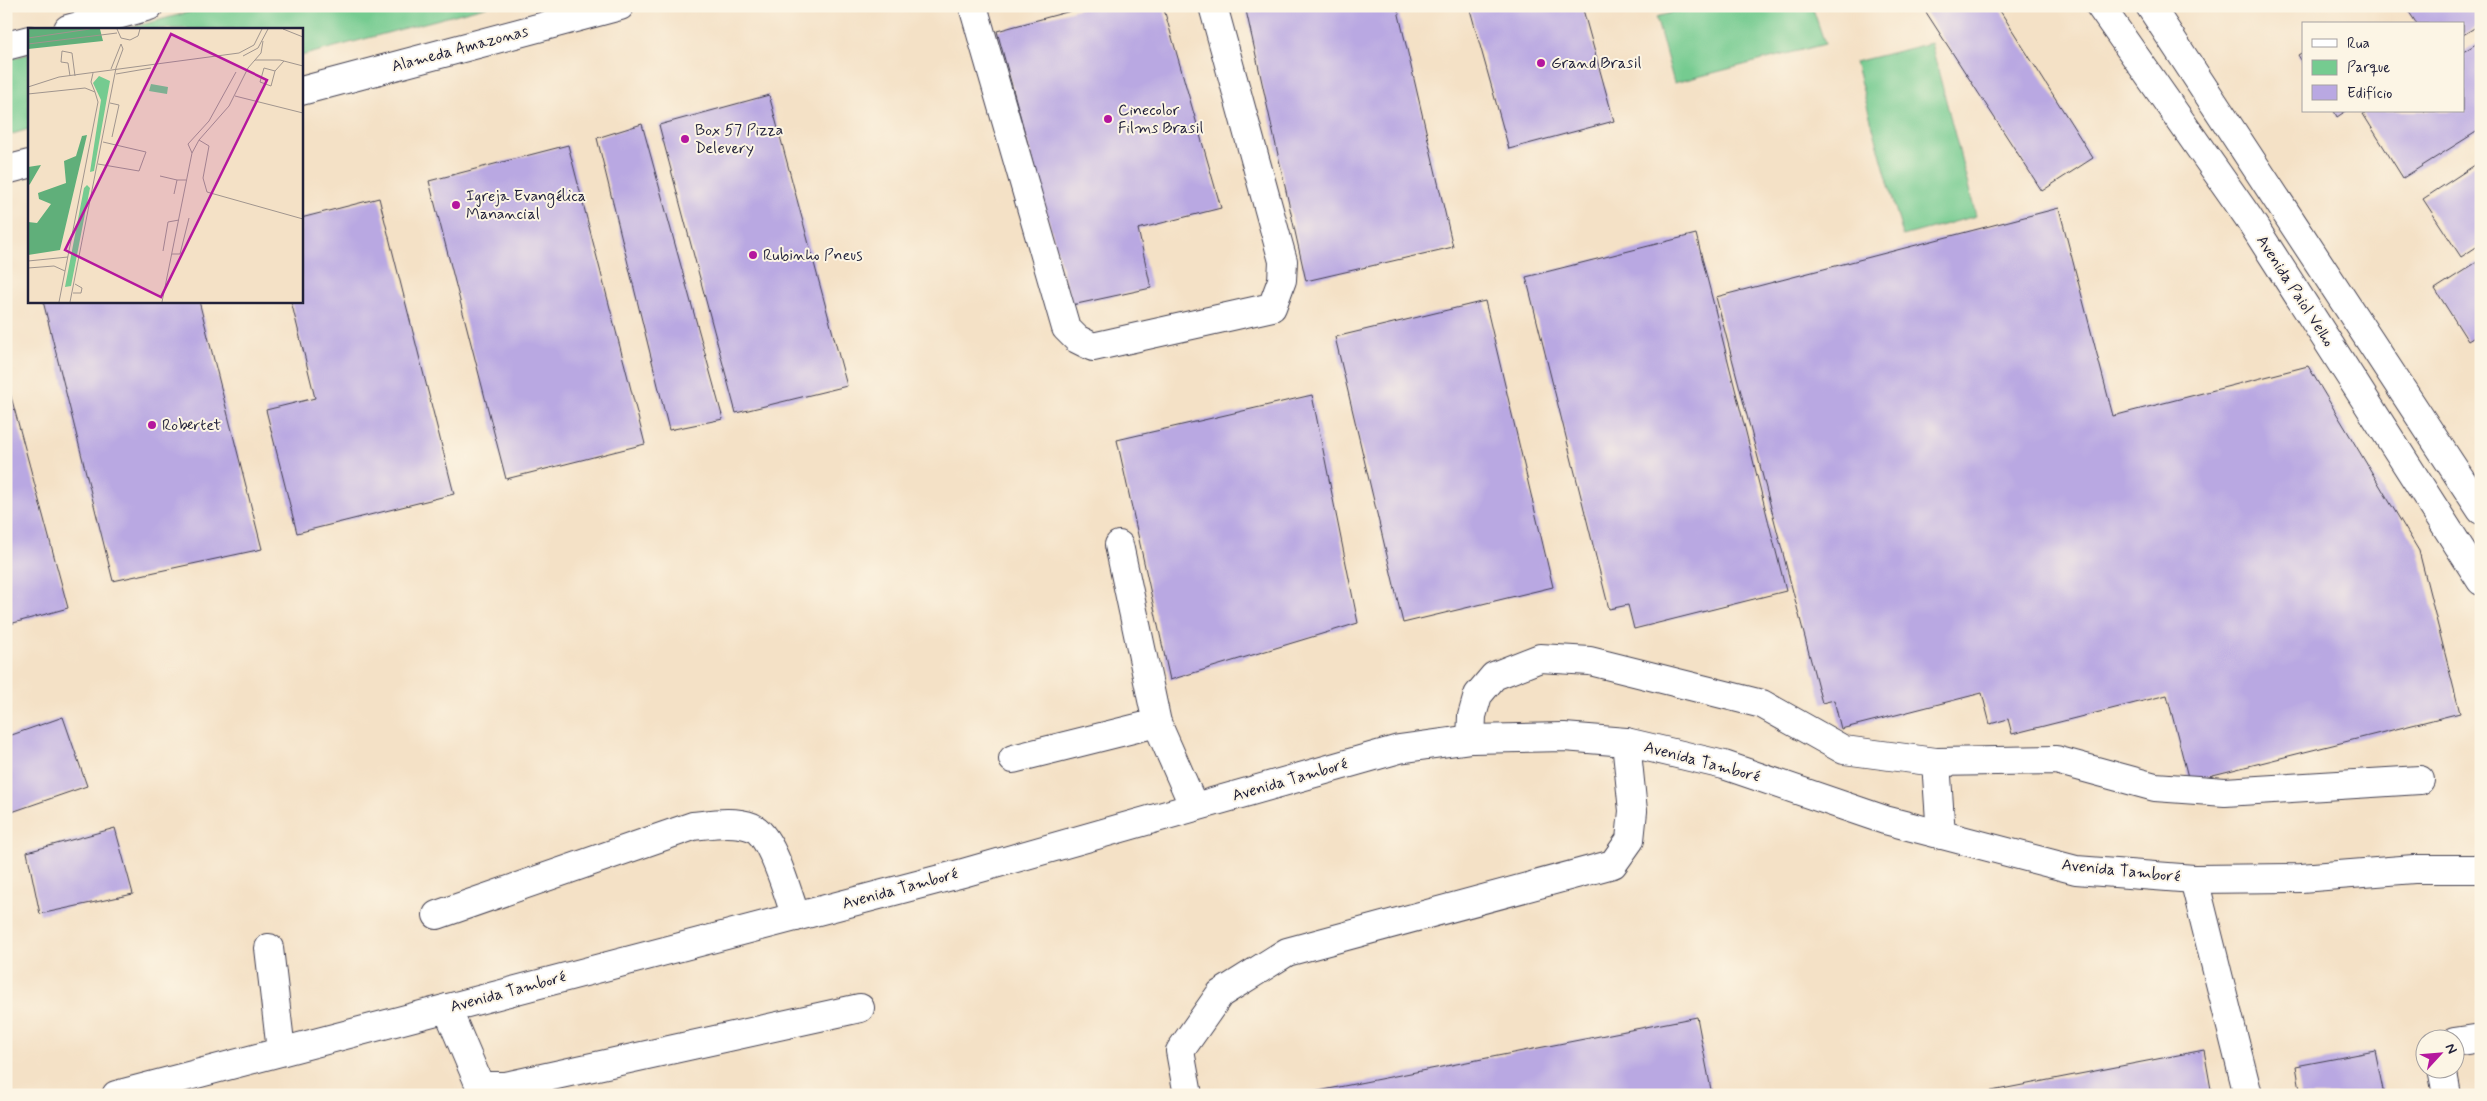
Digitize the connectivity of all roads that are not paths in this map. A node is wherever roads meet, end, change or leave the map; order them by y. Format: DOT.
graph roads {
  1 [pos="149,6"];
  2 [pos="620,6"];
  3 [pos="973,6"];
  4 [pos="1213,6"];
  5 [pos="2100,6"];
  6 [pos="2150,6"];
  7 [pos="72,28"];
  8 [pos="28,40"];
  9 [pos="6,46"];
  10 [pos="302,91"];
  11 [pos="28,164"];
  12 [pos="6,170"];
  13 [pos="2481,510"];
  14 [pos="1119,545"];
  15 [pos="2481,581"];
  16 [pos="1157,723"];
  17 [pos="1471,739"];
  18 [pos="1626,742"];
  19 [pos="1013,759"];
  20 [pos="1936,762"];
  21 [pos="2420,780"];
  22 [pos="1194,807"];
  23 [pos="1941,835"];
  24 [pos="2481,869"];
  25 [pos="2194,879"];
  26 [pos="436,915"];
  27 [pos="796,917"];
  28 [pos="269,948"];
  29 [pos="447,1008"];
  30 [pos="860,1008"];
  31 [pos="2481,1038"];
  32 [pos="2464,1041"];
  33 [pos="281,1051"];
  34 [pos="2444,1078"];
  35 [pos="116,1095"];
  36 [pos="1188,1095"];
  37 [pos="2248,1095"];
  38 [pos="2447,1095"];
  1 -- 7 [label="street"];
  2 -- 10 [label="street, Alameda Amazonas"];
  3 -- 4 [label="street"];
  5 -- 15 [label="street, Avenida Paiol Velho"];
  6 -- 13 [label="street"];
  8 -- 9 [label="street"];
  11 -- 12 [label="street"];
  14 -- 16 [label="street"];
  16 -- 19 [label="street"];
  16 -- 22 [label="street"];
  17 -- 18 [label="street, Avenida Tamboré"];
  17 -- 20 [label="street"];
  17 -- 22 [label="street, Avenida Tamboré"];
  18 -- 23 [label="street, Avenida Tamboré"];
  18 -- 36 [label="street"];
  20 -- 21 [label="street"];
  20 -- 23 [label="street"];
  22 -- 27 [label="street, Avenida Tamboré"];
  23 -- 25 [label="street, Avenida Tamboré"];
  24 -- 25 [label="street, Avenida Tamboré"];
  25 -- 37 [label="street"];
  26 -- 27 [label="street"];
  27 -- 29 [label="street, Avenida Tamboré"];
  28 -- 33 [label="street"];
  29 -- 30 [label="street"];
  29 -- 33 [label="street, Avenida Tamboré"];
  31 -- 32 [label="street"];
  33 -- 35 [label="street, Avenida Tamboré"];
  34 -- 38 [label="street"];
}
